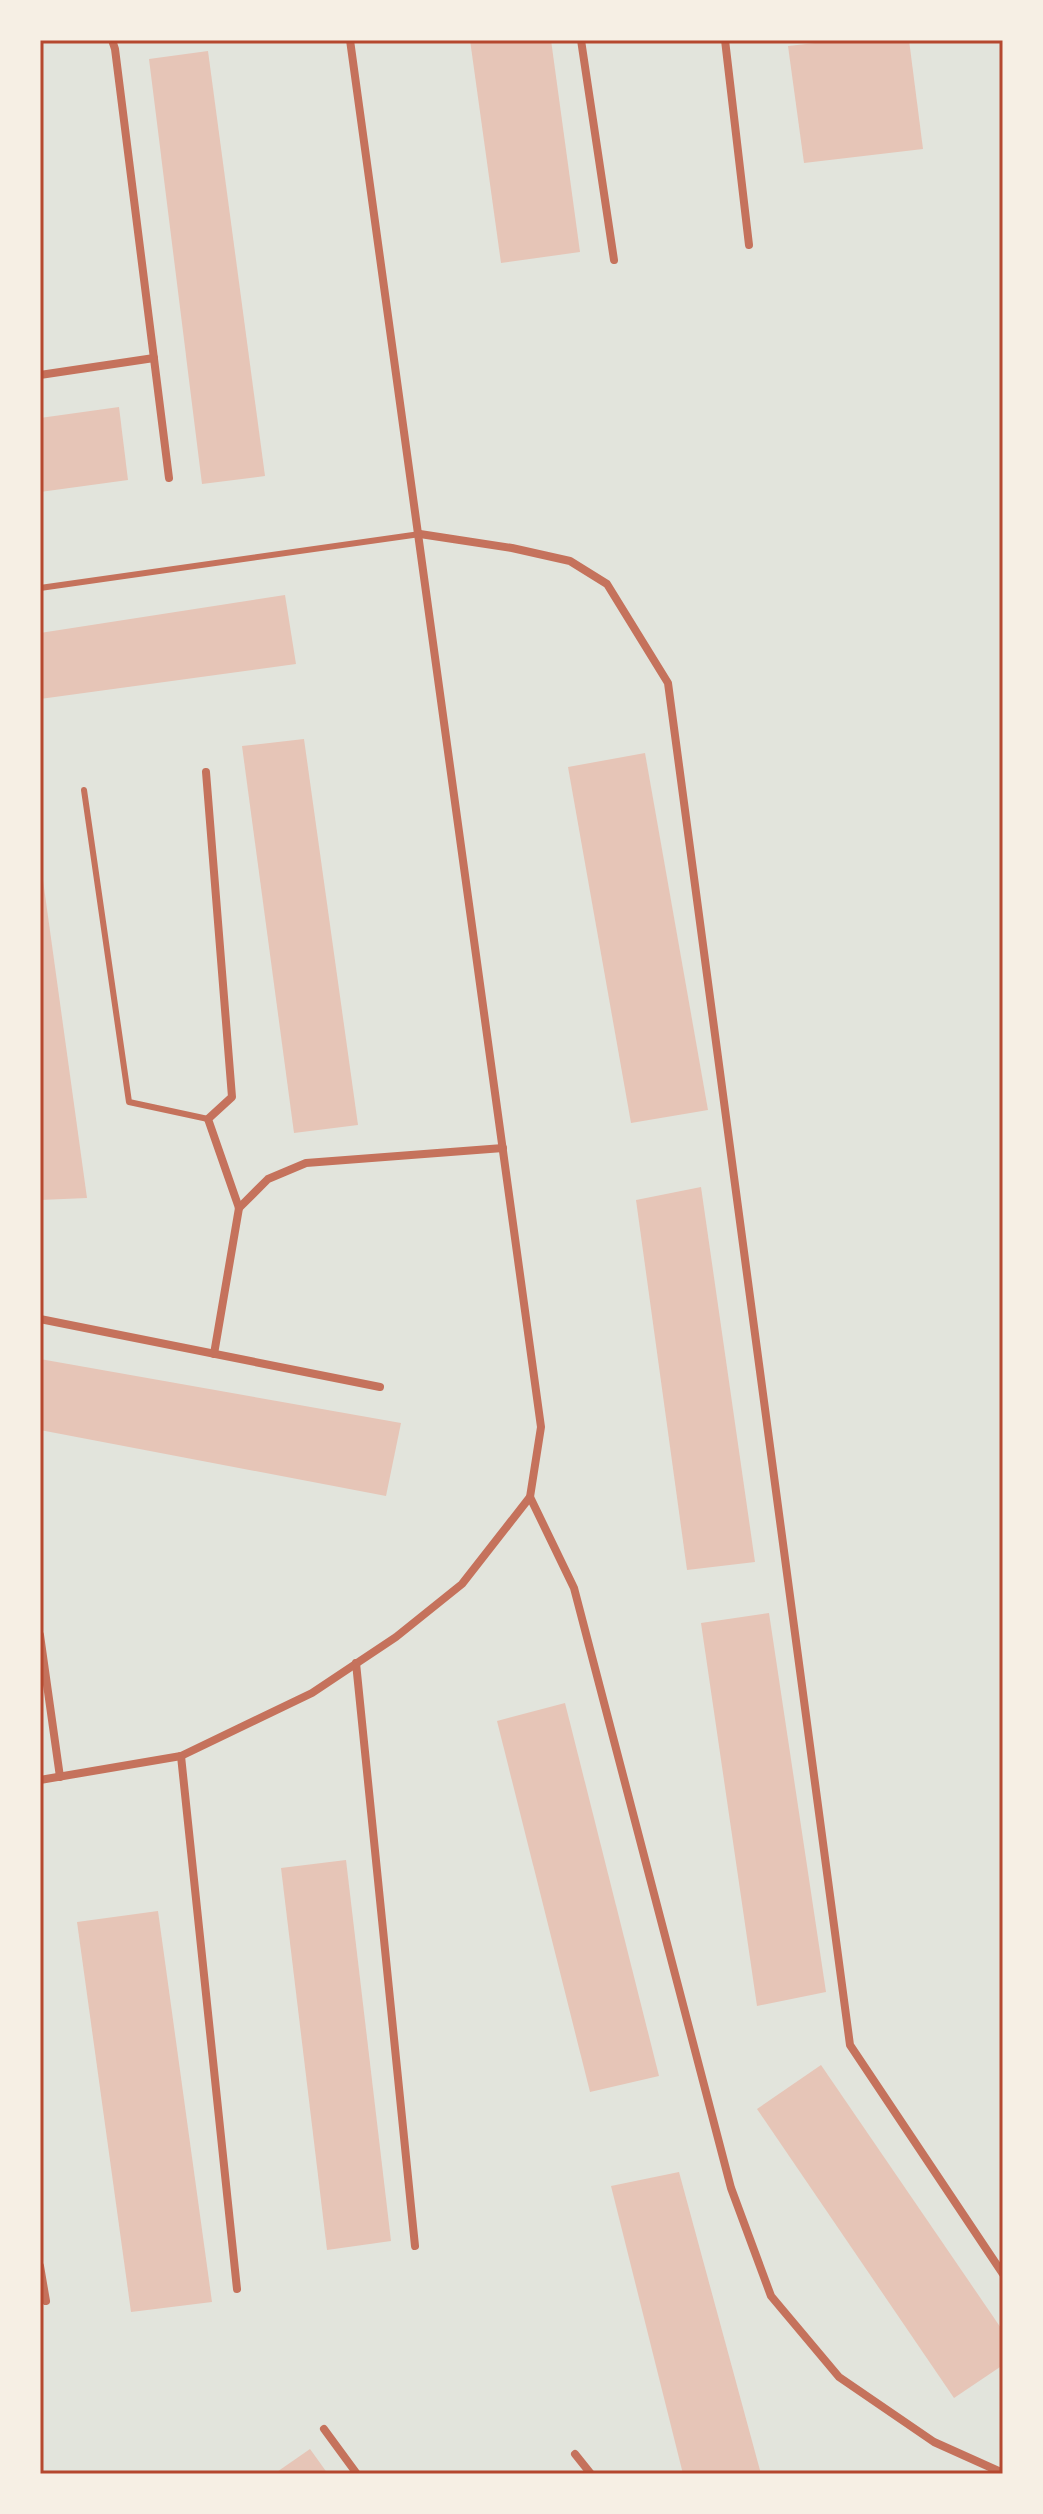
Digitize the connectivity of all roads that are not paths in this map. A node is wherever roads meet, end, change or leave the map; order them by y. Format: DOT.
graph roads {
  1 [pos="112,40"];
  2 [pos="350,40"];
  3 [pos="581,40"];
  4 [pos="725,40"];
  5 [pos="749,245"];
  6 [pos="614,260"];
  7 [pos="154,358"];
  8 [pos="40,375"];
  9 [pos="169,478"];
  10 [pos="420,534"];
  11 [pos="40,588"];
  12 [pos="206,772"];
  13 [pos="84,790"];
  14 [pos="208,1119"];
  15 [pos="503,1148"];
  16 [pos="239,1208"];
  17 [pos="40,1319"];
  18 [pos="214,1354"];
  19 [pos="380,1387"];
  20 [pos="530,1497"];
  21 [pos="40,1635"];
  22 [pos="356,1663"];
  23 [pos="181,1756"];
  24 [pos="60,1777"];
  25 [pos="40,1780"];
  26 [pos="415,2246"];
  27 [pos="40,2266"];
  28 [pos="1003,2274"];
  29 [pos="237,2289"];
  30 [pos="46,2301"];
  31 [pos="324,2429"];
  32 [pos="575,2454"];
  33 [pos="1003,2473"];
  34 [pos="357,2474"];
  35 [pos="591,2474"];
  1 -- 7 [label="street"];
  2 -- 10 [label="street"];
  3 -- 6 [label="street"];
  4 -- 5 [label="street"];
  7 -- 8 [label="street"];
  7 -- 9 [label="street"];
  10 -- 11 [label="lane"];
  10 -- 15 [label="street"];
  10 -- 28 [label="street"];
  12 -- 14 [label="street"];
  13 -- 14 [label="lane"];
  14 -- 16 [label="street"];
  15 -- 16 [label="street"];
  15 -- 20 [label="street"];
  16 -- 18 [label="street"];
  17 -- 18 [label="street"];
  18 -- 19 [label="street"];
  20 -- 22 [label="street"];
  20 -- 33 [label="street"];
  21 -- 24 [label="street"];
  22 -- 23 [label="street"];
  22 -- 26 [label="street"];
  23 -- 24 [label="street"];
  23 -- 29 [label="street"];
  24 -- 25 [label="street"];
  27 -- 30 [label="street"];
  31 -- 34 [label="street"];
  32 -- 35 [label="street"];
}
